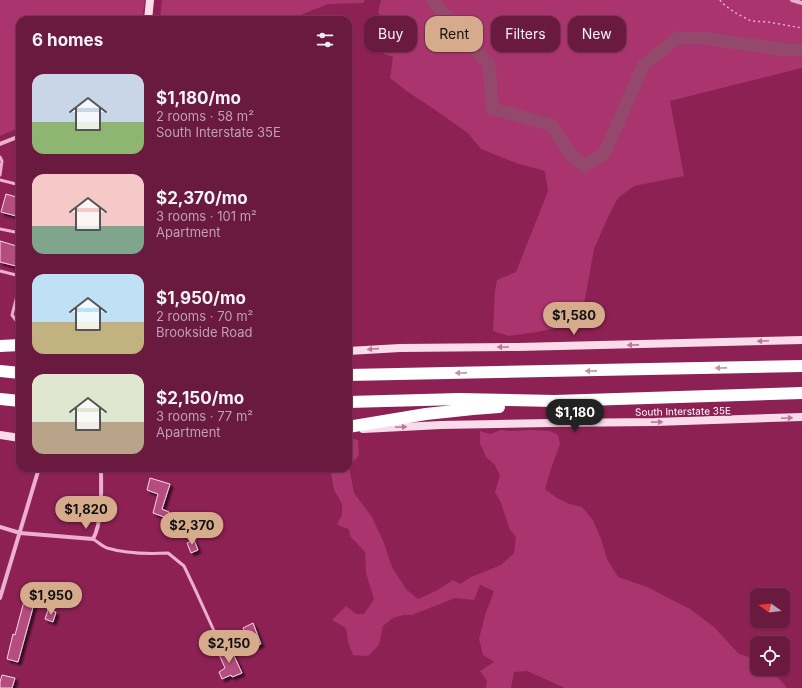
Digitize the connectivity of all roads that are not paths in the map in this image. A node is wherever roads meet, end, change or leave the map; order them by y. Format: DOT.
graph roads {
  1 [pos="792,0"];
  2 [pos="150,3"];
  3 [pos="802,3"];
  4 [pos="148,16"];
  5 [pos="16,138"];
  6 [pos="0,144"];
  7 [pos="0,157"];
  8 [pos="0,174"];
  9 [pos="0,180"];
  10 [pos="16,184"];
  11 [pos="0,229"];
  12 [pos="16,233"];
  13 [pos="0,271"];
  14 [pos="16,275"];
  15 [pos="16,300"];
  16 [pos="16,320"];
  17 [pos="802,340"];
  18 [pos="0,342"];
  19 [pos="16,344"];
  20 [pos="16,345"];
  21 [pos="0,346"];
  22 [pos="352,351"];
  23 [pos="802,366"];
  24 [pos="0,371"];
  25 [pos="16,373"];
  26 [pos="352,375"];
  27 [pos="802,393"];
  28 [pos="0,399"];
  29 [pos="16,401"];
  30 [pos="556,401"];
  31 [pos="352,402"];
  32 [pos="802,418"];
  33 [pos="352,426"];
  34 [pos="352,430"];
  35 [pos="0,435"];
  36 [pos="16,437"];
  37 [pos="38,472"];
  38 [pos="101,472"];
  39 [pos="0,527"];
  40 [pos="20,533"];
  41 [pos="93,539"];
  42 [pos="0,598"];
  43 [pos="215,633"];
  1 -- 3 [label="street"];
  2 -- 4 [label="main road"];
  5 -- 6 [label="street"];
  7 -- 8 [label="lane"];
  9 -- 10 [label="lane"];
  11 -- 12 [label="lane"];
  13 -- 14 [label="lane"];
  15 -- 16 [label="lane"];
  17 -- 22 [label="main road, one-way"];
  18 -- 19 [label="main road"];
  20 -- 21 [label="highway"];
  23 -- 26 [label="highway, one-way"];
  24 -- 25 [label="highway"];
  27 -- 30 [label="highway"];
  28 -- 29 [label="highway"];
  30 -- 31 [label="highway"];
  30 -- 33 [label="highway"];
  34 -- 32 [label="main road, South Interstate 35E, one-way"];
  35 -- 36 [label="main road"];
  37 -- 40 [label="street"];
  38 -- 41 [label="street"];
  39 -- 40 [label="street"];
  40 -- 41 [label="street"];
  40 -- 42 [label="street"];
  41 -- 43 [label="lane"];
}
